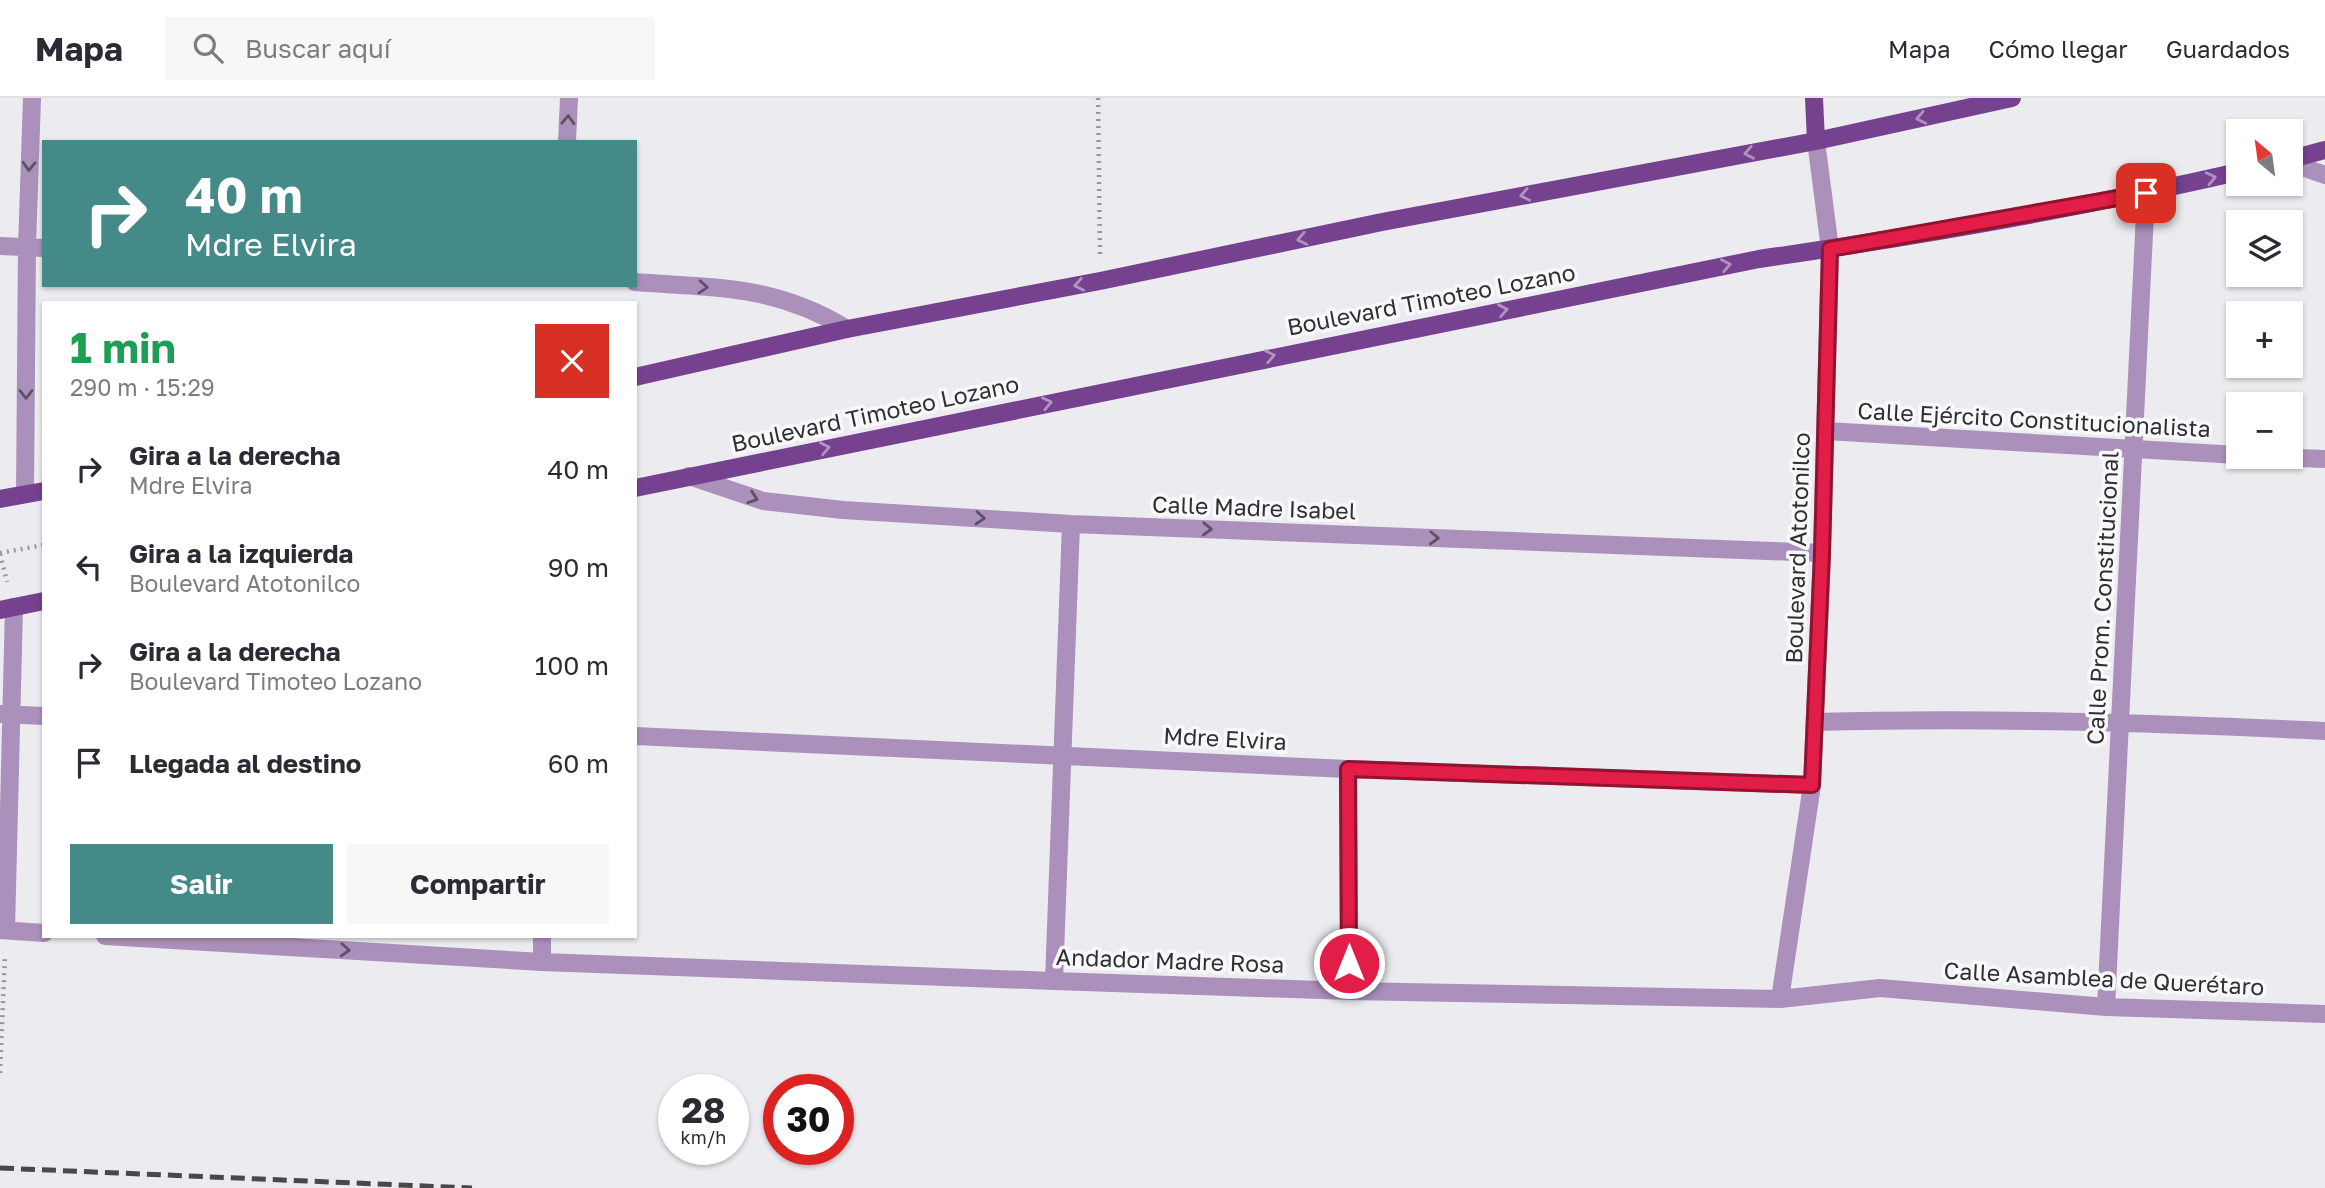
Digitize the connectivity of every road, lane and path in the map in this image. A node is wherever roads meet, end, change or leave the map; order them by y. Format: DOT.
graph roads {
  1 [pos="32,98"];
  2 [pos="569,98"];
  3 [pos="1098,98"];
  4 [pos="1814,98"];
  5 [pos="2012,98"];
  6 [pos="568,140"];
  7 [pos="1816,141"];
  8 [pos="2325,150"];
  9 [pos="2303,157"];
  10 [pos="2303,166"];
  11 [pos="2226,175"];
  12 [pos="2325,175"];
  13 [pos="2146,193"];
  14 [pos="0,246"];
  15 [pos="35,248"];
  16 [pos="1830,249"];
  17 [pos="1100,281"];
  18 [pos="637,282"];
  19 [pos="847,329"];
  20 [pos="637,377"];
  21 [pos="1826,431"];
  22 [pos="2134,451"];
  23 [pos="2226,455"];
  24 [pos="2303,458"];
  25 [pos="2325,459"];
  26 [pos="689,476"];
  27 [pos="637,488"];
  28 [pos="42,491"];
  29 [pos="25,494"];
  30 [pos="0,499"];
  31 [pos="1072,524"];
  32 [pos="42,545"];
  33 [pos="0,553"];
  34 [pos="1822,553"];
  35 [pos="42,601"];
  36 [pos="7,608"];
  37 [pos="5,715"];
  38 [pos="42,716"];
  39 [pos="2119,721"];
  40 [pos="1815,722"];
  41 [pos="2325,731"];
  42 [pos="637,736"];
  43 [pos="1063,754"];
  44 [pos="1348,769"];
  45 [pos="1812,785"];
  46 [pos="3,930"];
  47 [pos="42,933"];
  48 [pos="141,938"];
  49 [pos="542,938"];
  50 [pos="542,961"];
  51 [pos="1054,981"];
  52 [pos="1880,988"];
  53 [pos="1349,991"];
  54 [pos="1780,999"];
  55 [pos="2106,1007"];
  56 [pos="2325,1014"];
  57 [pos="0,1073"];
  1 -- 15 [label="street, one-way"];
  6 -- 2 [label="street, one-way"];
  3 -- 17 [label="path"];
  4 -- 7 [label="main road, Boulevard Atotonilco"];
  5 -- 7 [label="main road, one-way"];
  7 -- 16 [label="street, Boulevard Atotonilco"];
  7 -- 17 [label="main road, one-way"];
  8 -- 9 [label="main road"];
  10 -- 12 [label="street"];
  13 -- 11 [label="main road, Boulevard Timoteo Lozano, one-way"];
  13 -- 16 [label="main road, Boulevard Timoteo Lozano"];
  13 -- 22 [label="street, Calle Prom. Constitucional"];
  14 -- 15 [label="street"];
  15 -- 29 [label="street, one-way"];
  16 -- 21 [label="street, Boulevard Atotonilco"];
  26 -- 16 [label="main road, Boulevard Timoteo Lozano, one-way"];
  17 -- 19 [label="main road, one-way"];
  18 -- 19 [label="street, one-way"];
  19 -- 20 [label="main road"];
  21 -- 22 [label="street, Calle Ejército Constitucionalista"];
  21 -- 34 [label="street, Boulevard Atotonilco"];
  22 -- 23 [label="street, Calle Ejército Constitucionalista"];
  22 -- 39 [label="street, Calle Prom. Constitucional"];
  24 -- 25 [label="street"];
  26 -- 27 [label="main road, Boulevard Timoteo Lozano"];
  26 -- 31 [label="street, Calle Madre Isabel, one-way"];
  28 -- 29 [label="main road"];
  29 -- 30 [label="main road"];
  31 -- 34 [label="street, Calle Madre Isabel, one-way"];
  31 -- 43 [label="street"];
  32 -- 33 [label="path"];
  34 -- 40 [label="street, Boulevard Atotonilco"];
  35 -- 36 [label="main road"];
  36 -- 37 [label="street"];
  37 -- 38 [label="street"];
  37 -- 46 [label="street"];
  39 -- 40 [label="street"];
  39 -- 41 [label="street"];
  39 -- 55 [label="street, Calle Prom. Constitucional"];
  40 -- 45 [label="street, Boulevard Atotonilco"];
  42 -- 43 [label="street, Mdre Elvira"];
  43 -- 44 [label="street, Mdre Elvira"];
  43 -- 51 [label="street"];
  44 -- 45 [label="street, Mdre Elvira"];
  44 -- 53 [label="street"];
  45 -- 54 [label="street, Boulevard Atotonilco"];
  46 -- 47 [label="street"];
  46 -- 57 [label="path"];
  48 -- 50 [label="street, Andador Madre Rosa, one-way"];
  49 -- 50 [label="street"];
  50 -- 51 [label="street, Andador Madre Rosa"];
  51 -- 53 [label="street, Andador Madre Rosa"];
  52 -- 54 [label="street, Andador Madre Rosa"];
  52 -- 55 [label="street, Calle Asamblea de Querétaro"];
  53 -- 54 [label="street, Andador Madre Rosa"];
  55 -- 56 [label="street, Calle Asamblea de Querétaro"];
}
